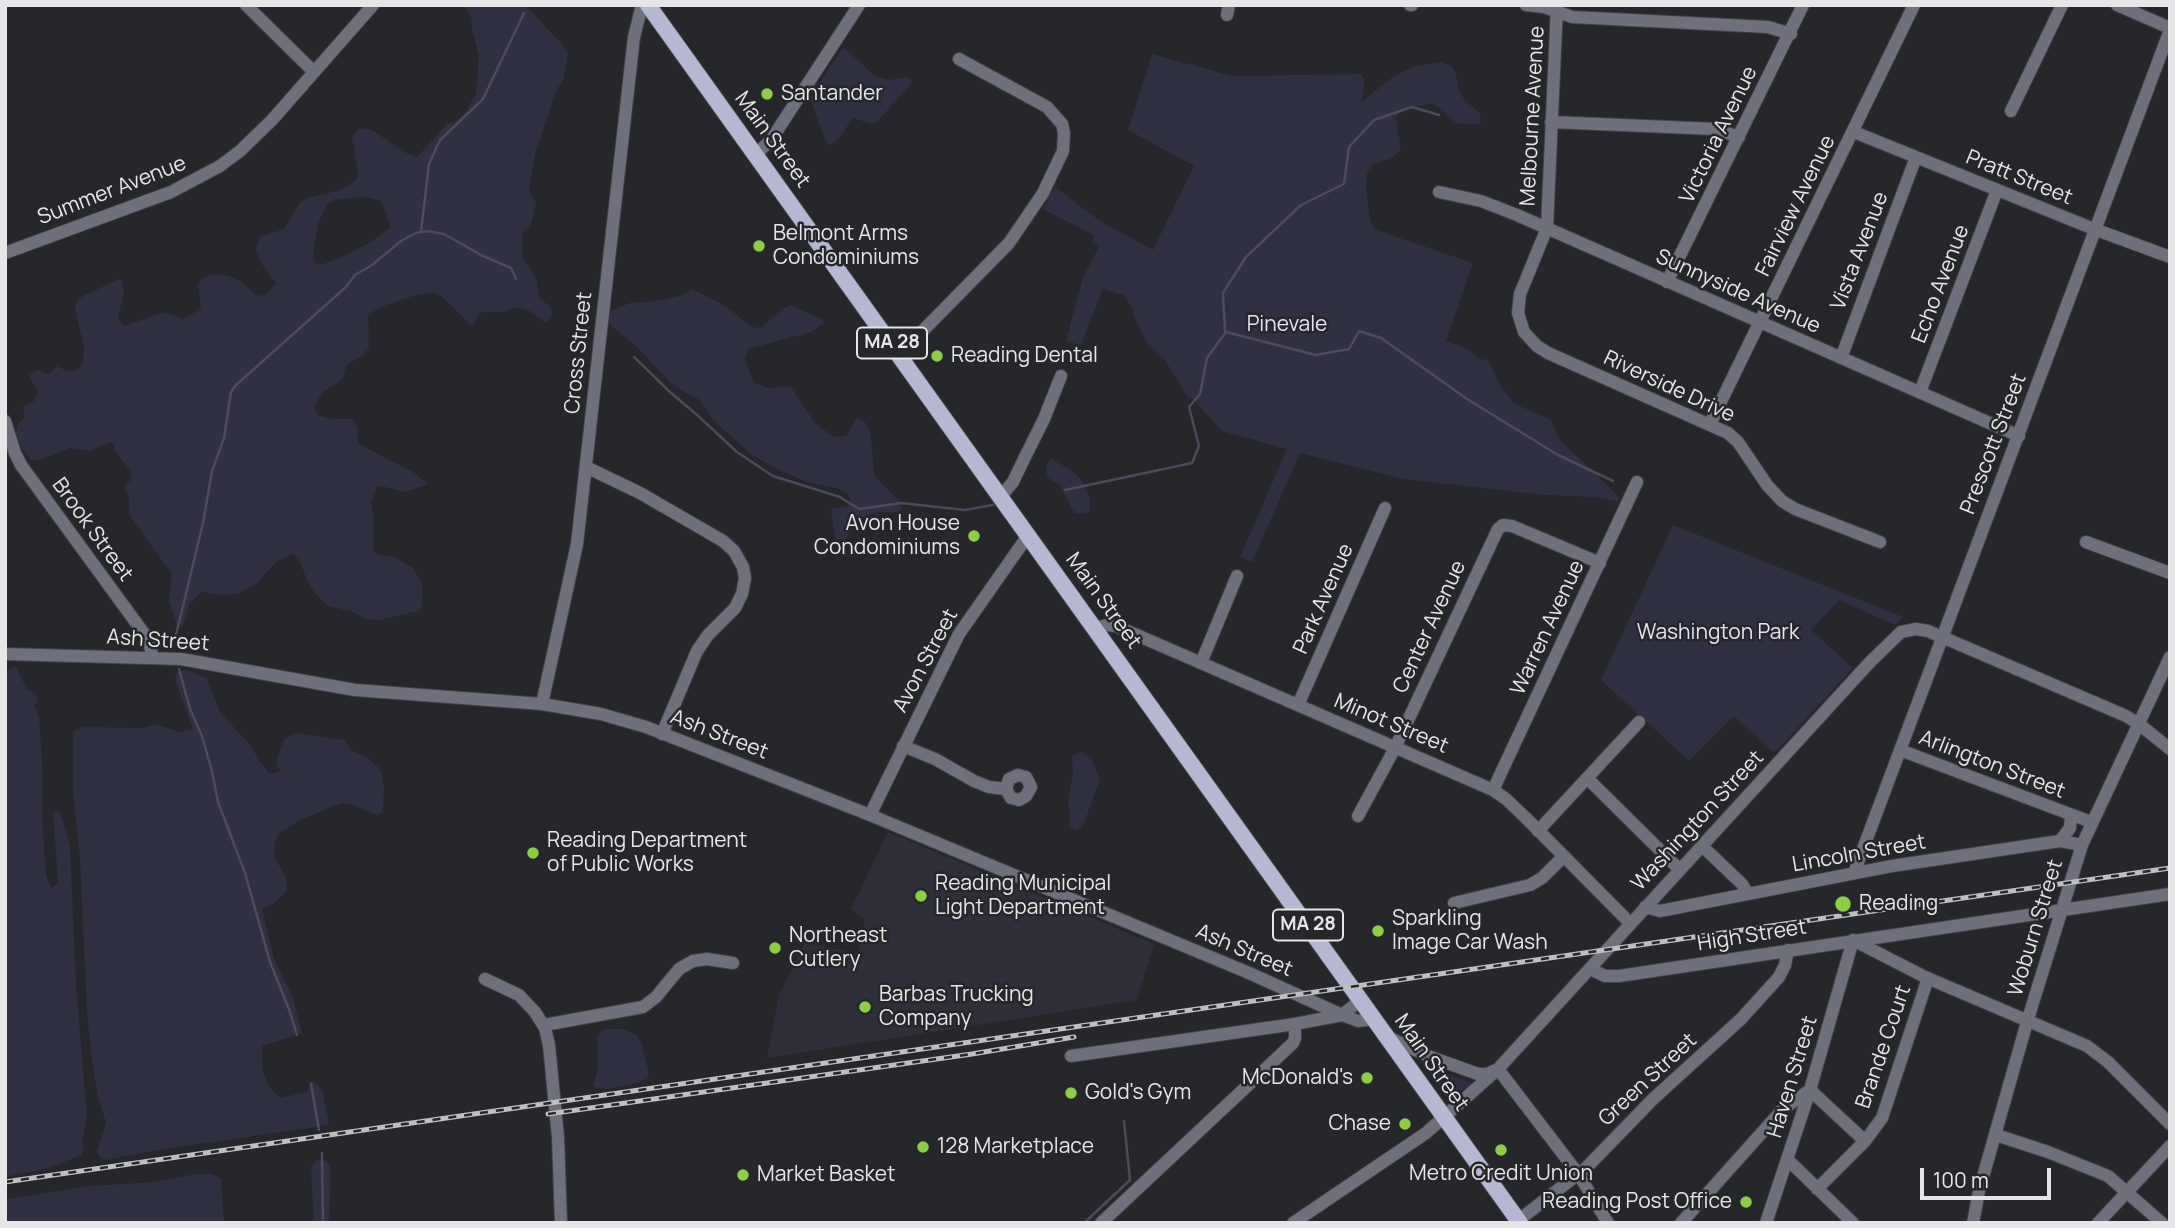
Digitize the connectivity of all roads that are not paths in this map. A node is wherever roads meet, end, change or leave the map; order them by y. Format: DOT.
graph roads {
  1 [pos="246,5"];
  2 [pos="373,5"];
  3 [pos="642,5"];
  4 [pos="648,5"];
  5 [pos="859,5"];
  6 [pos="1526,5"];
  7 [pos="1803,5"];
  8 [pos="1914,5"];
  9 [pos="2062,5"];
  10 [pos="2117,5"];
  11 [pos="1557,9"];
  12 [pos="2170,29"];
  13 [pos="1791,34"];
  14 [pos="959,59"];
  15 [pos="314,72"];
  16 [pos="2011,111"];
  17 [pos="1551,122"];
  18 [pos="1854,132"];
  19 [pos="1739,137"];
  20 [pos="756,154"];
  21 [pos="1916,157"];
  22 [pos="1997,190"];
  23 [pos="1439,192"];
  24 [pos="1547,228"];
  25 [pos="2094,229"];
  26 [pos="5,253"];
  27 [pos="2170,257"];
  28 [pos="1667,282"];
  29 [pos="1760,323"];
  30 [pos="900,354"];
  31 [pos="1841,358"];
  32 [pos="1061,376"];
  33 [pos="1920,393"];
  34 [pos="5,421"];
  35 [pos="1710,424"];
  36 [pos="2019,436"];
  37 [pos="586,467"];
  38 [pos="1637,482"];
  39 [pos="1001,496"];
  40 [pos="1385,508"];
  41 [pos="1029,534"];
  42 [pos="1880,542"];
  43 [pos="2085,542"];
  44 [pos="1600,563"];
  45 [pos="2170,573"];
  46 [pos="1237,576"];
  47 [pos="1096,628"];
  48 [pos="1942,637"];
  49 [pos="5,654"];
  50 [pos="2170,657"];
  51 [pos="153,658"];
  52 [pos="1201,663"];
  53 [pos="542,704"];
  54 [pos="1298,705"];
  55 [pos="1639,722"];
  56 [pos="2139,724"];
  57 [pos="662,733"];
  58 [pos="903,746"];
  59 [pos="1395,748"];
  60 [pos="1900,750"];
  61 [pos="2170,750"];
  62 [pos="1587,778"];
  63 [pos="1006,789"];
  64 [pos="1493,790"];
  65 [pos="870,815"];
  66 [pos="2071,815"];
  67 [pos="1358,816"];
  68 [pos="2091,822"];
  69 [pos="1538,831"];
  70 [pos="2060,841"];
  71 [pos="2082,845"];
  72 [pos="1702,846"];
  73 [pos="1564,856"];
  74 [pos="1680,870"];
  75 [pos="1854,873"];
  76 [pos="1748,894"];
  77 [pos="2170,894"];
  78 [pos="1454,903"];
  79 [pos="1645,907"];
  80 [pos="2062,911"];
  81 [pos="1630,923"];
  82 [pos="1853,940"];
  83 [pos="1788,950"];
  84 [pos="733,963"];
  85 [pos="1590,970"];
  86 [pos="1928,978"];
  87 [pos="485,979"];
  88 [pos="1361,1000"];
  89 [pos="1342,1014"];
  90 [pos="1375,1019"];
  91 [pos="2027,1022"];
  92 [pos="1295,1024"];
  93 [pos="544,1025"];
  94 [pos="1387,1037"];
  95 [pos="1071,1056"];
  96 [pos="1498,1069"];
  97 [pos="1810,1090"];
  98 [pos="1444,1118"];
  99 [pos="2170,1124"];
  100 [pos="1996,1135"];
  101 [pos="1865,1140"];
  102 [pos="2170,1146"];
  103 [pos="1788,1160"];
  104 [pos="1579,1175"];
  105 [pos="1817,1189"];
  106 [pos="2127,1192"];
  107 [pos="1518,1222"];
  108 [pos="561,1223"];
  109 [pos="1101,1223"];
  110 [pos="1293,1223"];
  111 [pos="1608,1223"];
  112 [pos="1681,1223"];
  113 [pos="1766,1223"];
  114 [pos="1853,1223"];
  115 [pos="1973,1223"];
  116 [pos="2098,1223"];
  117 [pos="2162,1223"];
  1 -- 15 [label="street"];
  2 -- 15 [label="street, Summer Avenue"];
  3 -- 37 [label="street, Cross Street"];
  4 -- 20 [label="main road, Main Street / MA 28"];
  5 -- 20 [label="street"];
  6 -- 11 [label="street"];
  7 -- 13 [label="street, Victoria Avenue"];
  8 -- 18 [label="street, Fairview Avenue"];
  9 -- 16 [label="street"];
  10 -- 12 [label="street"];
  11 -- 13 [label="street"];
  11 -- 17 [label="street, Melbourne Avenue"];
  12 -- 25 [label="street, Prescott Street"];
  13 -- 19 [label="street, Victoria Avenue"];
  14 -- 30 [label="street"];
  15 -- 26 [label="street, Summer Avenue"];
  17 -- 19 [label="street"];
  17 -- 24 [label="street, Melbourne Avenue"];
  18 -- 21 [label="street, Pratt Street"];
  18 -- 29 [label="street, Fairview Avenue"];
  19 -- 28 [label="street, Victoria Avenue"];
  20 -- 30 [label="main road, Main Street / MA 28"];
  21 -- 22 [label="street, Pratt Street"];
  21 -- 31 [label="street, Vista Avenue"];
  22 -- 25 [label="street, Pratt Street"];
  22 -- 33 [label="street, Echo Avenue"];
  23 -- 24 [label="street, Sunnyside Avenue"];
  24 -- 28 [label="street, Sunnyside Avenue"];
  24 -- 35 [label="street, Riverside Drive"];
  25 -- 27 [label="street, Pratt Street"];
  25 -- 36 [label="street, Prescott Street"];
  28 -- 29 [label="street, Sunnyside Avenue"];
  29 -- 31 [label="street, Sunnyside Avenue"];
  29 -- 35 [label="street, Fairview Avenue"];
  30 -- 39 [label="main road, Main Street / MA 28"];
  31 -- 33 [label="street, Sunnyside Avenue"];
  32 -- 39 [label="street"];
  33 -- 36 [label="street, Sunnyside Avenue"];
  34 -- 51 [label="street, Brook Street"];
  35 -- 42 [label="street, Riverside Drive"];
  36 -- 48 [label="street, Prescott Street"];
  37 -- 53 [label="street, Cross Street"];
  37 -- 57 [label="street"];
  38 -- 44 [label="street, Warren Avenue"];
  39 -- 41 [label="main road, Main Street / MA 28"];
  40 -- 54 [label="street, Park Avenue"];
  41 -- 47 [label="main road, Main Street / MA 28"];
  41 -- 58 [label="street, Avon Street"];
  43 -- 45 [label="street"];
  44 -- 59 [label="street, Center Avenue"];
  44 -- 64 [label="street, Warren Avenue"];
  46 -- 52 [label="street"];
  47 -- 52 [label="street, Minot Street"];
  47 -- 88 [label="main road, Main Street / MA 28"];
  48 -- 56 [label="street, Washington Street"];
  48 -- 60 [label="street, Prescott Street"];
  48 -- 72 [label="street, Washington Street"];
  49 -- 51 [label="street, Ash Street"];
  50 -- 56 [label="street, Woburn Street"];
  51 -- 53 [label="street, Ash Street"];
  52 -- 54 [label="street, Minot Street"];
  53 -- 57 [label="street, Ash Street"];
  54 -- 59 [label="street, Minot Street"];
  55 -- 62 [label="street"];
  56 -- 61 [label="street, Washington Street"];
  56 -- 68 [label="street, Woburn Street"];
  57 -- 65 [label="street, Ash Street"];
  58 -- 63 [label="street"];
  58 -- 65 [label="street, Avon Street"];
  59 -- 64 [label="street, Minot Street"];
  59 -- 67 [label="street, Center Avenue"];
  60 -- 66 [label="street, Arlington Street"];
  60 -- 75 [label="street, Prescott Street"];
  62 -- 69 [label="street"];
  62 -- 74 [label="street"];
  64 -- 69 [label="street, Minot Street"];
  65 -- 89 [label="street, Ash Street"];
  66 -- 68 [label="street, Arlington Street"];
  66 -- 70 [label="street, Arlington Street"];
  68 -- 71 [label="street, Woburn Street"];
  69 -- 73 [label="street, Minot Street"];
  70 -- 71 [label="street, Lincoln Street"];
  70 -- 75 [label="street, Lincoln Street"];
  71 -- 80 [label="street, Woburn Street"];
  72 -- 74 [label="street, Washington Street"];
  72 -- 76 [label="street"];
  73 -- 78 [label="street"];
  73 -- 81 [label="street, Minot Street"];
  74 -- 79 [label="street, Washington Street"];
  75 -- 76 [label="street, Lincoln Street"];
  76 -- 79 [label="street, Lincoln Street"];
  77 -- 80 [label="street, High Street"];
  79 -- 81 [label="street, Washington Street"];
  80 -- 82 [label="street, High Street"];
  80 -- 91 [label="street, Woburn Street"];
  81 -- 85 [label="street, Washington Street"];
  82 -- 83 [label="street, High Street"];
  82 -- 86 [label="street"];
  82 -- 97 [label="street, Haven Street"];
  83 -- 85 [label="street, High Street"];
  83 -- 104 [label="street, Green Street"];
  84 -- 93 [label="street"];
  85 -- 96 [label="street, Washington Street"];
  86 -- 91 [label="street"];
  86 -- 101 [label="street, Brande Court"];
  87 -- 93 [label="street"];
  88 -- 89 [label="street"];
  88 -- 90 [label="main road, Main Street / MA 28"];
  89 -- 90 [label="street, Ash Street"];
  89 -- 92 [label="street"];
  90 -- 94 [label="main road, Main Street / MA 28"];
  91 -- 99 [label="street"];
  91 -- 100 [label="street, Woburn Street"];
  92 -- 95 [label="street"];
  92 -- 109 [label="street"];
  93 -- 108 [label="street"];
  94 -- 96 [label="street"];
  94 -- 98 [label="main road, Main Street / MA 28"];
  96 -- 98 [label="street, Washington Street"];
  96 -- 104 [label="street"];
  97 -- 101 [label="street"];
  97 -- 103 [label="street, Haven Street"];
  97 -- 112 [label="street"];
  98 -- 107 [label="main road, Main Street / MA 28"];
  98 -- 110 [label="street, Washington Street"];
  100 -- 106 [label="street"];
  100 -- 115 [label="street, Woburn Street"];
  101 -- 105 [label="street, Brande Court"];
  102 -- 106 [label="street"];
  103 -- 105 [label="street"];
  103 -- 113 [label="street, Haven Street"];
  104 -- 107 [label="street, Green Street"];
  104 -- 111 [label="street"];
  105 -- 114 [label="street"];
  106 -- 116 [label="street"];
  106 -- 117 [label="street"];
}
